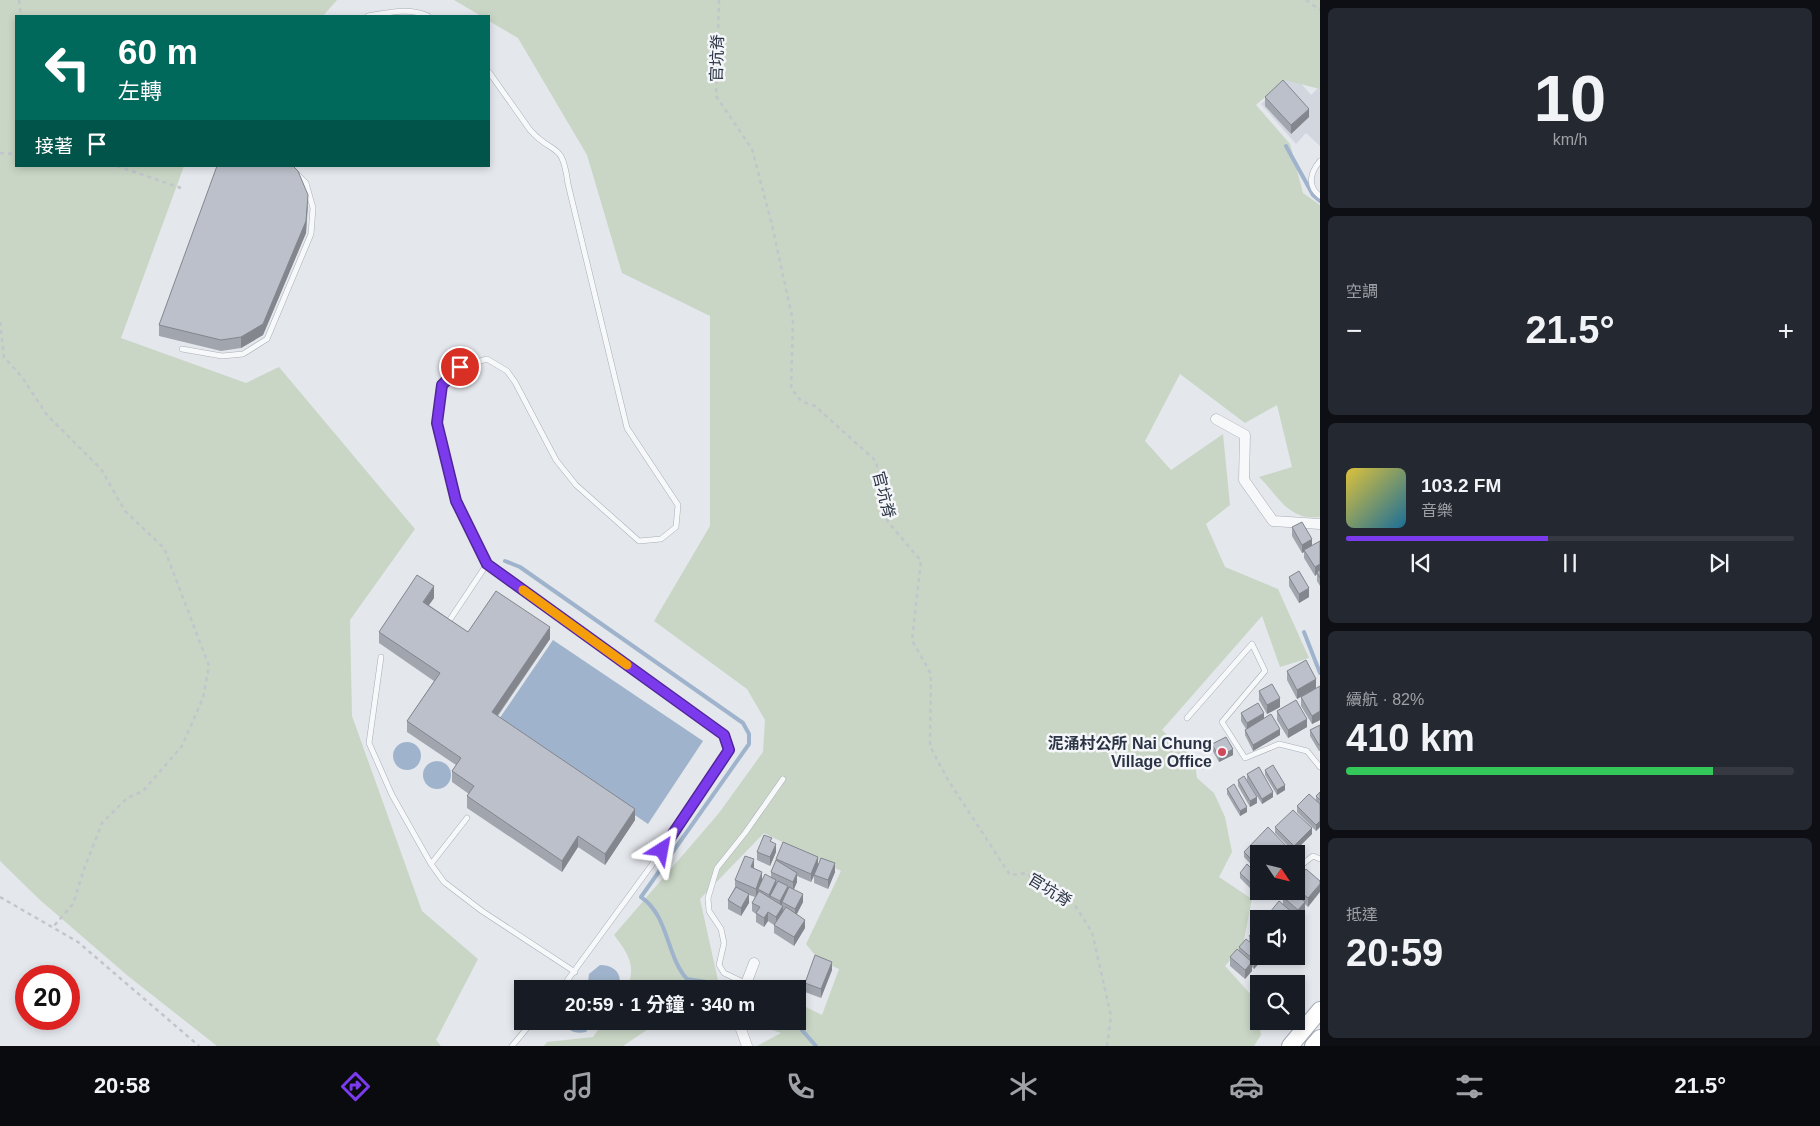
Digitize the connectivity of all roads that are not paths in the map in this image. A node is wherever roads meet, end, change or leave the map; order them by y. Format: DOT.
graph roads {
  1 [pos="373,15"];
  2 [pos="426,15"];
  3 [pos="490,73"];
  4 [pos="1320,161"];
  5 [pos="290,169"];
  6 [pos="1320,196"];
  7 [pos="182,348"];
  8 [pos="1216,419"];
  9 [pos="1320,524"];
  10 [pos="487,564"];
  11 [pos="449,620"];
  12 [pos="381,657"];
  13 [pos="1187,718"];
  14 [pos="1320,767"];
  15 [pos="782,779"];
  16 [pos="467,818"];
  17 [pos="1320,859"];
  18 [pos="1305,862"];
  19 [pos="431,864"];
  20 [pos="754,963"];
  21 [pos="575,972"];
  22 [pos="568,980"];
  23 [pos="735,980"];
  24 [pos="747,980"];
  25 [pos="1320,1010"];
  26 [pos="525,1030"];
  27 [pos="741,1030"];
  28 [pos="1320,1038"];
  29 [pos="512,1046"];
  30 [pos="747,1046"];
  31 [pos="1290,1046"];
  32 [pos="1313,1046"];
  1 -- 2 [label="lane"];
  3 -- 10 [label="lane"];
  4 -- 6 [label="lane"];
  5 -- 7 [label="lane"];
  8 -- 9 [label="street"];
  10 -- 11 [label="lane"];
  10 -- 21 [label="lane"];
  12 -- 19 [label="lane"];
  13 -- 14 [label="lane"];
  15 -- 23 [label="lane"];
  16 -- 19 [label="lane"];
  17 -- 18 [label="lane"];
  19 -- 21 [label="lane"];
  20 -- 24 [label="street"];
  21 -- 22 [label="lane"];
  25 -- 31 [label="main road"];
  26 -- 29 [label="lane"];
  27 -- 30 [label="street"];
  28 -- 32 [label="main road"];
}
